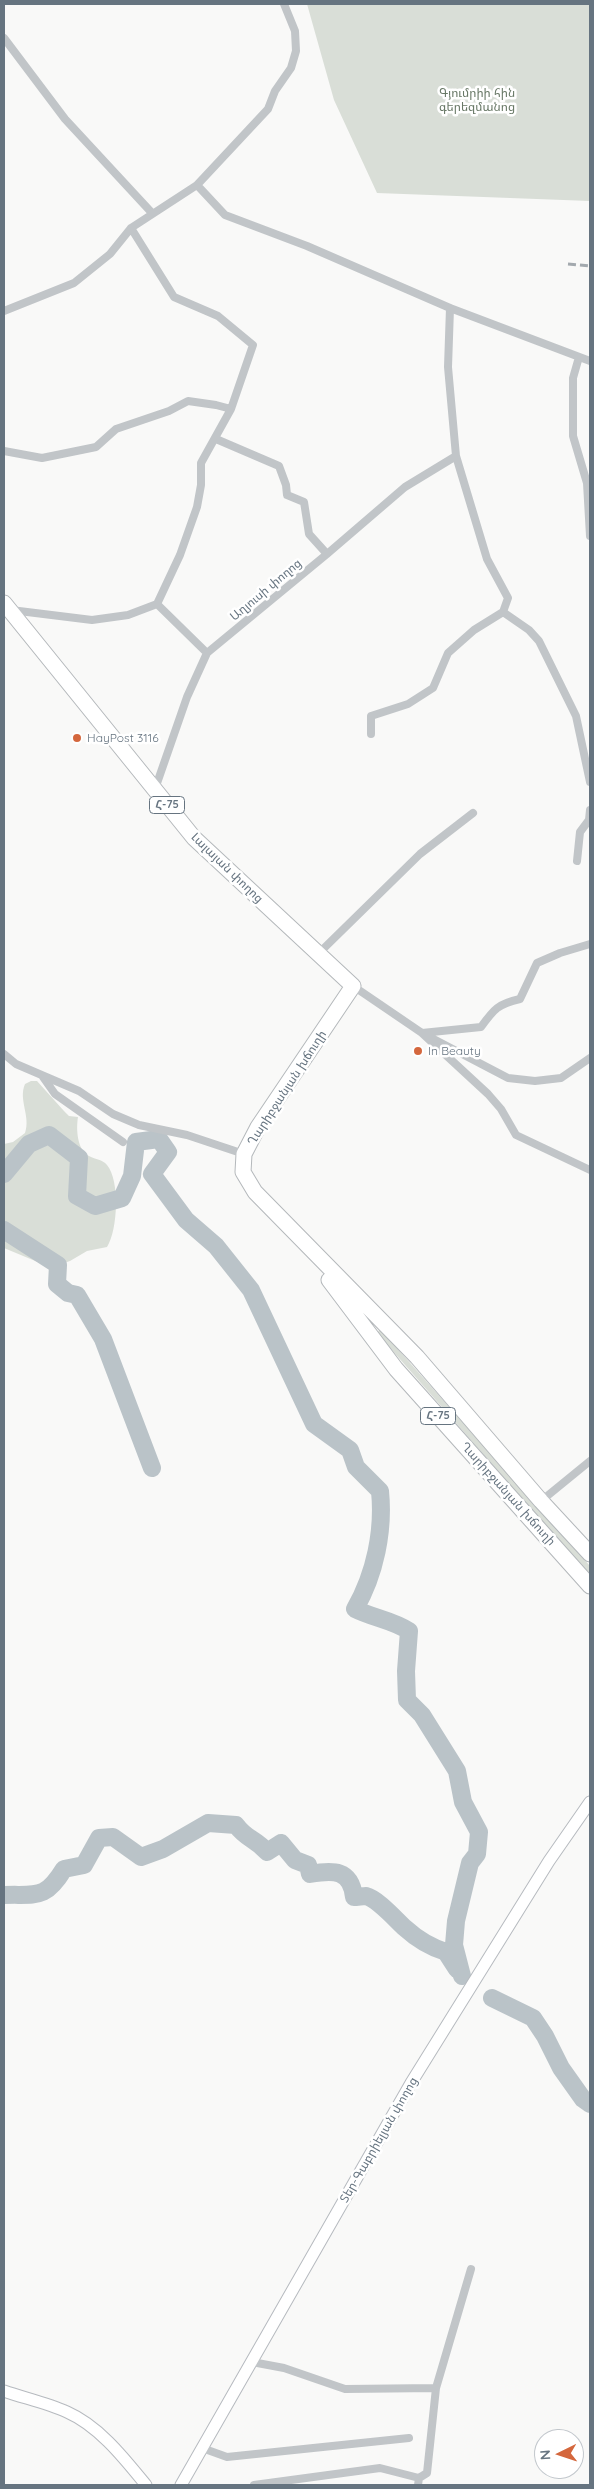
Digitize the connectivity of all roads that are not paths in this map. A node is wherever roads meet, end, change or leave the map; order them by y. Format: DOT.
graph roads {
  1 [pos="284,4"];
  2 [pos="4,38"];
  3 [pos="197,185"];
  4 [pos="152,214"];
  5 [pos="131,228"];
  6 [pos="450,308"];
  7 [pos="4,311"];
  8 [pos="580,357"];
  9 [pos="590,361"];
  10 [pos="231,409"];
  11 [pos="216,439"];
  12 [pos="4,451"];
  13 [pos="456,456"];
  14 [pos="590,536"];
  15 [pos="328,554"];
  16 [pos="157,604"];
  17 [pos="6,606"];
  18 [pos="503,612"];
  19 [pos="206,653"];
  20 [pos="371,734"];
  21 [pos="590,782"];
  22 [pos="155,789"];
  23 [pos="590,810"];
  24 [pos="473,813"];
  25 [pos="577,861"];
  26 [pos="590,944"];
  27 [pos="318,954"];
  28 [pos="353,986"];
  29 [pos="422,1033"];
  30 [pos="4,1054"];
  31 [pos="590,1058"];
  32 [pos="43,1078"];
  33 [pos="123,1142"];
  34 [pos="244,1154"];
  35 [pos="590,1170"];
  36 [pos="297,1237"];
  37 [pos="590,1462"];
  38 [pos="541,1501"];
  39 [pos="590,1554"];
  40 [pos="590,1586"];
  41 [pos="590,1802"];
  42 [pos="471,2269"];
  43 [pos="252,2362"];
  44 [pos="436,2388"];
  45 [pos="4,2391"];
  46 [pos="409,2438"];
  47 [pos="202,2448"];
  48 [pos="418,2481"];
  49 [pos="146,2485"];
  50 [pos="181,2485"];
  51 [pos="254,2485"];
  1 -- 3 [label="street"];
  2 -- 4 [label="street"];
  3 -- 4 [label="street"];
  3 -- 6 [label="street"];
  4 -- 5 [label="street"];
  5 -- 7 [label="street"];
  5 -- 10 [label="street"];
  6 -- 8 [label="street"];
  6 -- 13 [label="street"];
  8 -- 9 [label="street"];
  8 -- 14 [label="street"];
  10 -- 11 [label="street"];
  10 -- 12 [label="street"];
  11 -- 15 [label="street"];
  11 -- 16 [label="street"];
  13 -- 15 [label="street, Աղյուսի փողոց"];
  13 -- 18 [label="street"];
  15 -- 19 [label="street, Աղյուսի փողոց"];
  16 -- 17 [label="street"];
  16 -- 19 [label="street"];
  17 -- 22 [label="highway, Լալայան փողոց / Հ-75"];
  18 -- 20 [label="street"];
  18 -- 21 [label="street"];
  19 -- 22 [label="street, Աղյուսի փողոց"];
  22 -- 27 [label="highway, Լալայան փողոց / Հ-75"];
  23 -- 25 [label="street"];
  24 -- 27 [label="street"];
  26 -- 29 [label="street"];
  27 -- 28 [label="highway, Լալայան փողոց / Հ-75"];
  28 -- 29 [label="street, Լալայան փողոց"];
  28 -- 34 [label="highway, Ղարիբջանյան խճուղի"];
  29 -- 31 [label="street, Լալայան փողոց"];
  29 -- 35 [label="street, Լալայան փողոց"];
  30 -- 32 [label="street"];
  32 -- 33 [label="street"];
  32 -- 34 [label="street"];
  34 -- 36 [label="highway, Ղարիբջանյան խճուղի / Հ-75"];
  36 -- 38 [label="highway, Ղարիբջանյան խճուղի / Հ-75"];
  36 -- 40 [label="highway, Ղարիբջանյան խճուղի / Հ-75"];
  37 -- 38 [label="street"];
  38 -- 39 [label="highway, Ղարիբջանյան խճուղի / Հ-75"];
  41 -- 43 [label="main road, Տեր-Գաբրիելյան փողոց"];
  42 -- 44 [label="street"];
  43 -- 44 [label="street"];
  43 -- 47 [label="main road, Տեր-Գաբրիելյան փողոց"];
  44 -- 48 [label="street"];
  45 -- 49 [label="main road"];
  46 -- 47 [label="street"];
  47 -- 50 [label="main road, Տեր-Գաբրիելյան փողոց"];
  48 -- 51 [label="street"];
}
